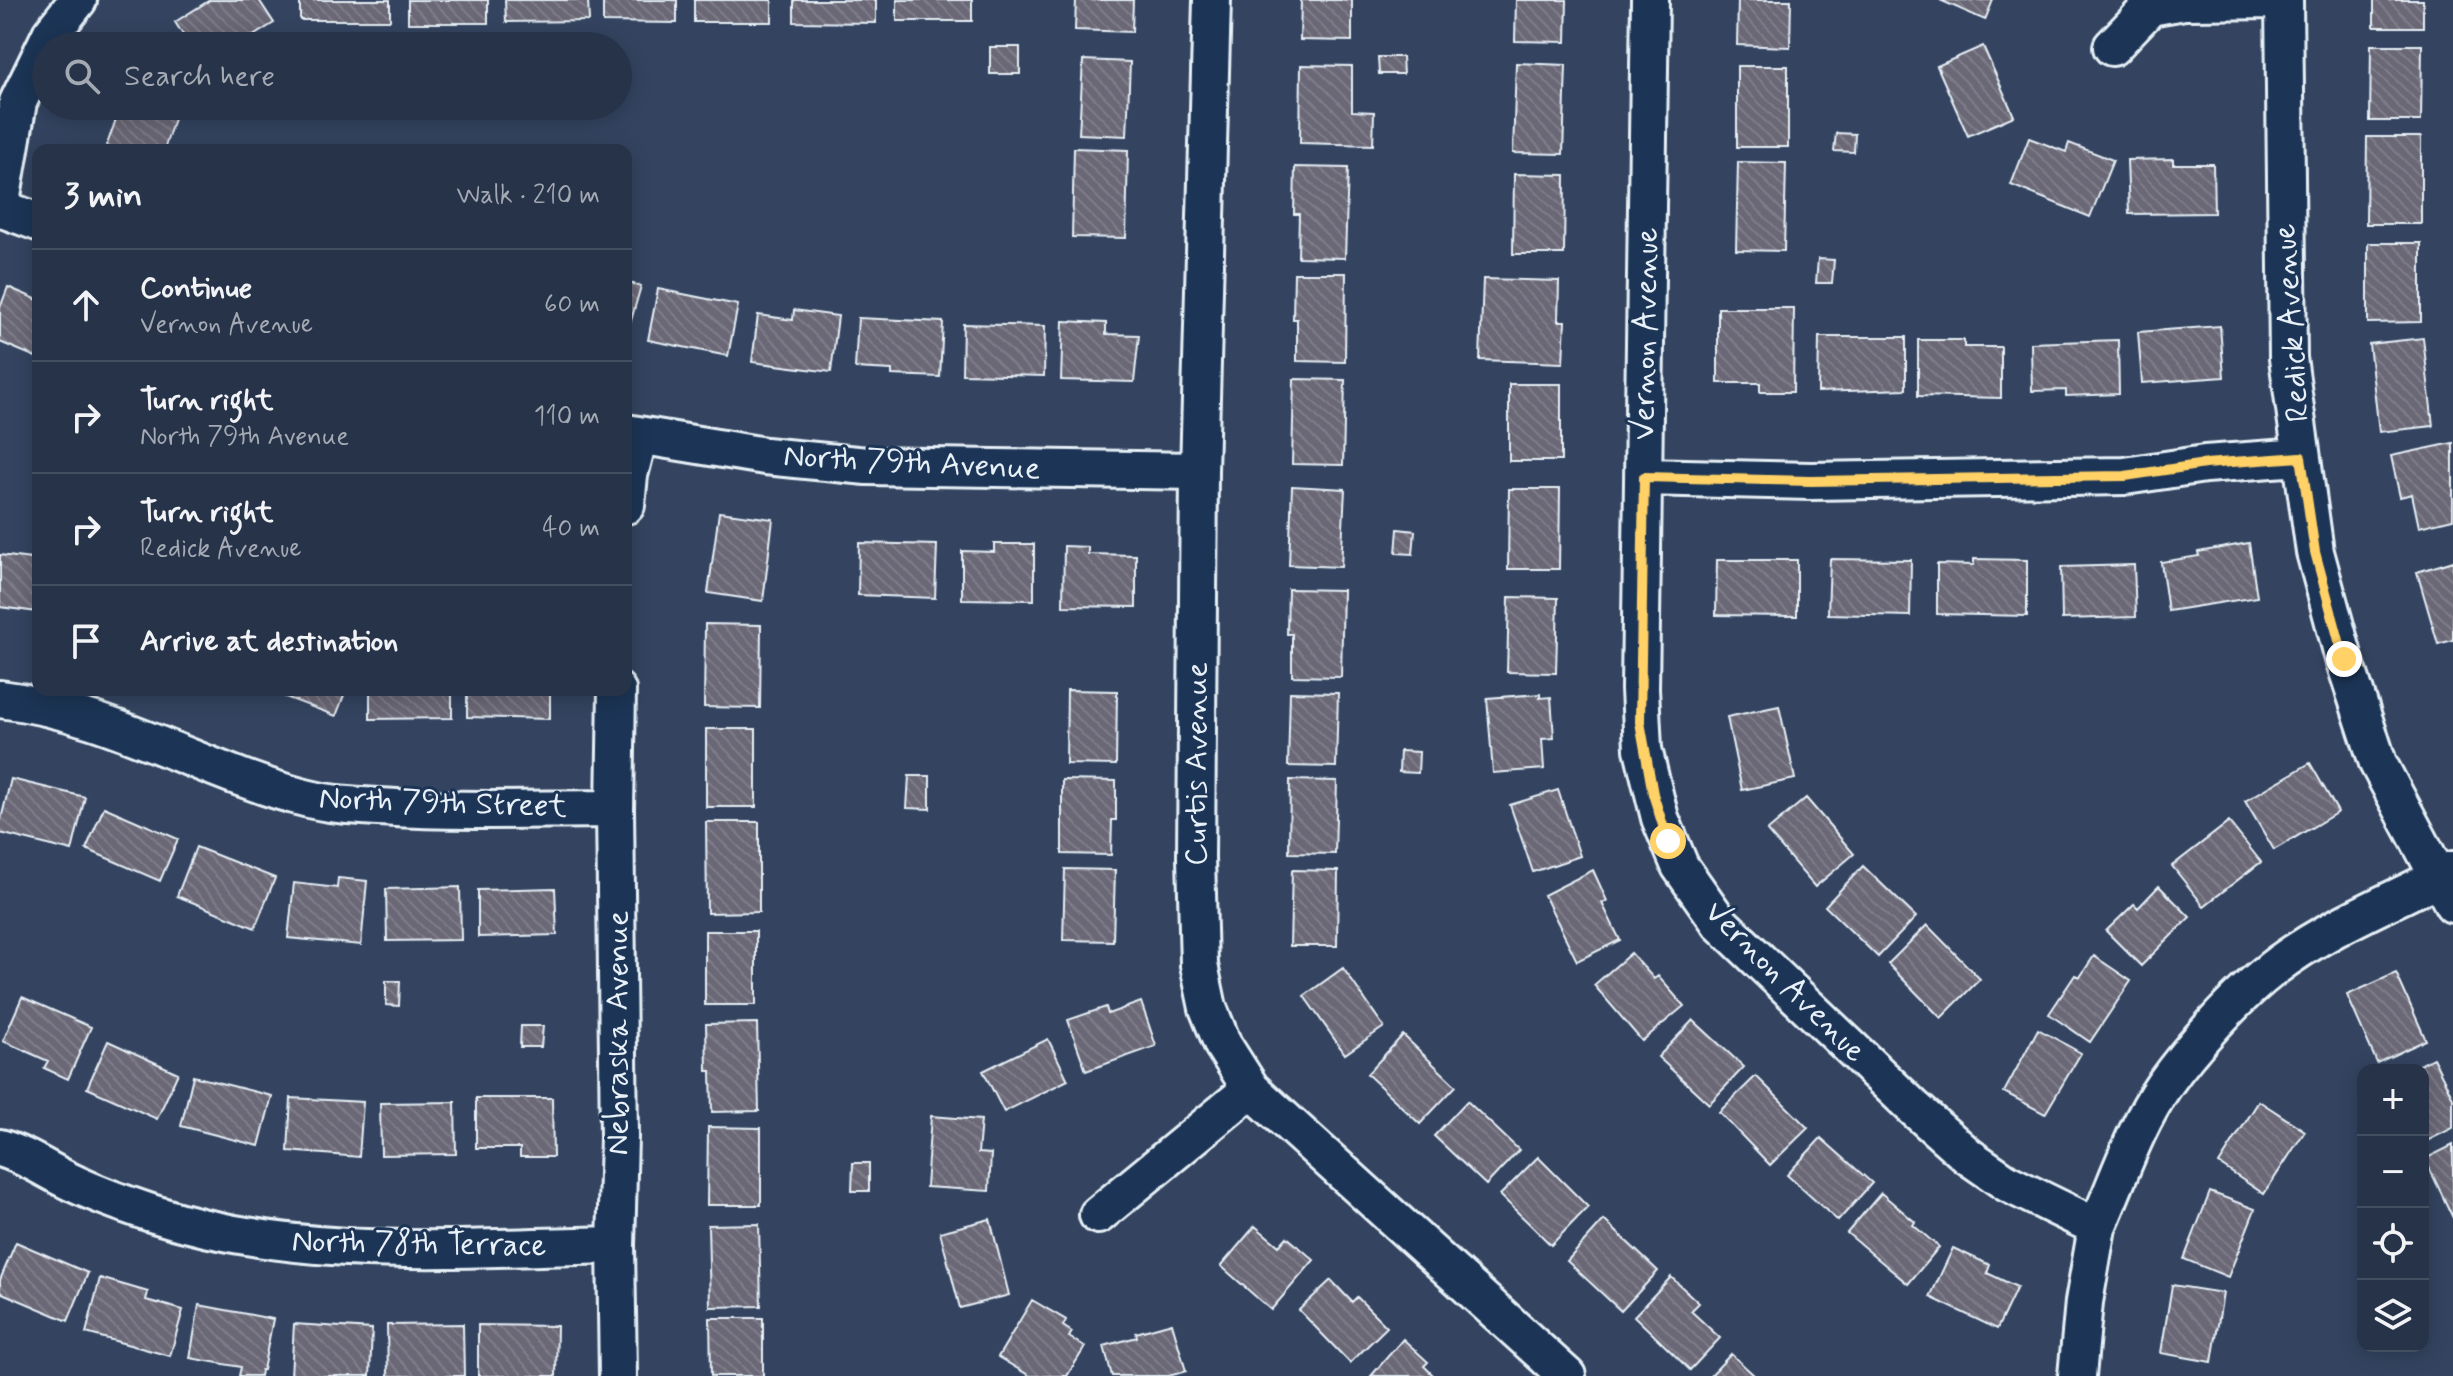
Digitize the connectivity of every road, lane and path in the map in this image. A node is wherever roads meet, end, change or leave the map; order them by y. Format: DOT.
graph roads {
  1 [pos="78,0"];
  2 [pos="1212,0"];
  3 [pos="1650,0"];
  4 [pos="2284,0"];
  5 [pos="53,32"];
  6 [pos="2112,47"];
  7 [pos="32,73"];
  8 [pos="0,208"];
  9 [pos="32,220"];
  10 [pos="632,435"];
  11 [pos="2301,457"];
  12 [pos="1199,471"];
  13 [pos="1644,477"];
  14 [pos="617,696"];
  15 [pos="0,699"];
  16 [pos="615,809"];
  17 [pos="2448,884"];
  18 [pos="1251,1089"];
  19 [pos="0,1148"];
  20 [pos="1098,1215"];
  21 [pos="2097,1227"];
  22 [pos="616,1245"];
  23 [pos="618,1376"];
  24 [pos="1567,1376"];
  25 [pos="2077,1376"];
  1 -- 5 [label="street"];
  2 -- 12 [label="street, Curtis Avenue"];
  3 -- 13 [label="street, Vernon Avenue"];
  4 -- 6 [label="street"];
  4 -- 11 [label="street, Redick Avenue"];
  7 -- 8 [label="street"];
  8 -- 9 [label="street"];
  10 -- 12 [label="street, North 79th Avenue"];
  11 -- 13 [label="street"];
  11 -- 17 [label="street, Redick Avenue"];
  12 -- 18 [label="street, Curtis Avenue"];
  13 -- 21 [label="street, Vernon Avenue"];
  14 -- 16 [label="street, Nebraska Avenue"];
  15 -- 16 [label="street, North 79th Street"];
  16 -- 22 [label="street, Nebraska Avenue"];
  17 -- 21 [label="street"];
  18 -- 20 [label="street"];
  18 -- 24 [label="street, Curtis Avenue"];
  19 -- 22 [label="street, North 78th Terrace"];
  21 -- 25 [label="street"];
  22 -- 23 [label="street, Nebraska Avenue"];
}
